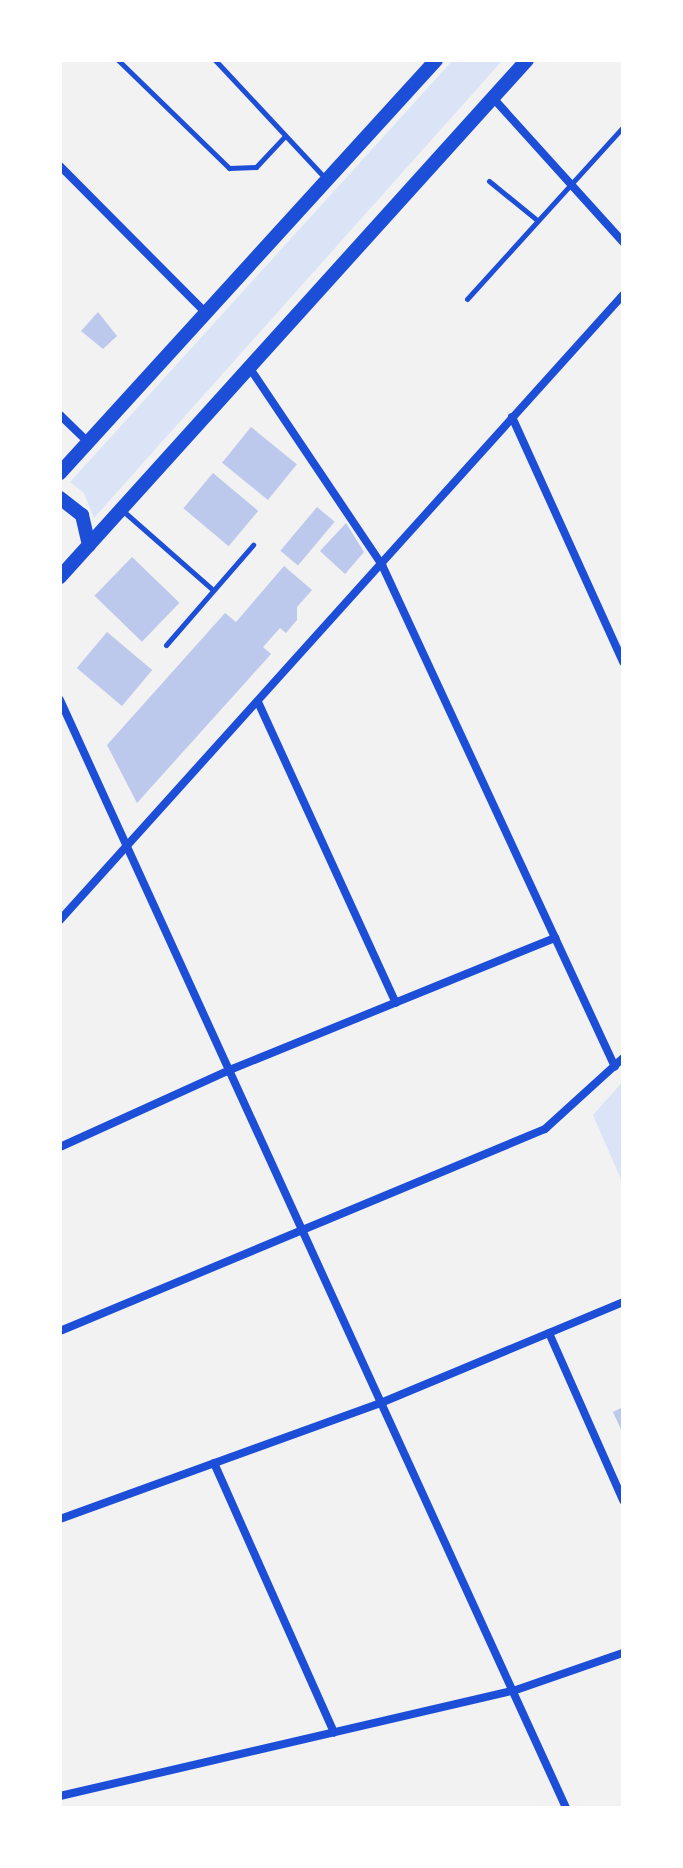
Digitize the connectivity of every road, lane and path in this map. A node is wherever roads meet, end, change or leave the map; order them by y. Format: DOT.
graph roads {
  1 [pos="118,60"];
  2 [pos="215,60"];
  3 [pos="436,60"];
  4 [pos="527,60"];
  5 [pos="493,98"];
  6 [pos="623,127"];
  7 [pos="285,136"];
  8 [pos="60,166"];
  9 [pos="328,181"];
  10 [pos="489,181"];
  11 [pos="570,183"];
  12 [pos="537,220"];
  13 [pos="623,242"];
  14 [pos="623,295"];
  15 [pos="467,299"];
  16 [pos="206,313"];
  17 [pos="248,367"];
  18 [pos="60,415"];
  19 [pos="512,417"];
  20 [pos="88,442"];
  21 [pos="60,473"];
  22 [pos="60,498"];
  23 [pos="121,509"];
  24 [pos="89,545"];
  25 [pos="253,545"];
  26 [pos="382,565"];
  27 [pos="60,577"];
  28 [pos="213,591"];
  29 [pos="166,645"];
  30 [pos="623,662"];
  31 [pos="60,700"];
  32 [pos="258,702"];
  33 [pos="129,843"];
  34 [pos="60,920"];
  35 [pos="555,938"];
  36 [pos="396,1003"];
  37 [pos="623,1058"];
  38 [pos="615,1067"];
  39 [pos="232,1069"];
  40 [pos="60,1147"];
  41 [pos="305,1231"];
  42 [pos="623,1302"];
  43 [pos="60,1331"];
  44 [pos="549,1333"];
  45 [pos="383,1402"];
  46 [pos="214,1463"];
  47 [pos="623,1500"];
  48 [pos="60,1519"];
  49 [pos="623,1653"];
  50 [pos="513,1691"];
  51 [pos="334,1732"];
  52 [pos="60,1796"];
  53 [pos="566,1808"];
  1 -- 7 [label="lane"];
  2 -- 7 [label="lane"];
  3 -- 9 [label="main road"];
  4 -- 5 [label="main road"];
  5 -- 11 [label="street"];
  5 -- 17 [label="main road"];
  6 -- 11 [label="lane"];
  7 -- 9 [label="lane"];
  8 -- 16 [label="street"];
  9 -- 16 [label="main road"];
  10 -- 12 [label="lane"];
  11 -- 12 [label="lane"];
  11 -- 13 [label="street"];
  12 -- 15 [label="lane"];
  14 -- 19 [label="street"];
  16 -- 20 [label="main road"];
  17 -- 23 [label="main road"];
  17 -- 26 [label="street"];
  18 -- 20 [label="street"];
  19 -- 26 [label="street"];
  19 -- 30 [label="street"];
  20 -- 21 [label="main road"];
  22 -- 24 [label="main road"];
  23 -- 24 [label="main road"];
  23 -- 28 [label="lane"];
  24 -- 27 [label="main road"];
  25 -- 28 [label="lane"];
  26 -- 32 [label="street"];
  26 -- 35 [label="street"];
  28 -- 29 [label="lane"];
  31 -- 33 [label="street"];
  32 -- 33 [label="street"];
  32 -- 36 [label="street"];
  33 -- 34 [label="street"];
  33 -- 39 [label="street"];
  35 -- 36 [label="street"];
  35 -- 38 [label="street"];
  36 -- 39 [label="street"];
  37 -- 38 [label="street"];
  38 -- 41 [label="street"];
  39 -- 40 [label="street"];
  39 -- 41 [label="street"];
  41 -- 43 [label="street"];
  41 -- 45 [label="street"];
  42 -- 44 [label="street"];
  44 -- 45 [label="street"];
  44 -- 47 [label="street"];
  45 -- 46 [label="street"];
  45 -- 50 [label="street"];
  46 -- 48 [label="street"];
  46 -- 51 [label="street"];
  49 -- 50 [label="street"];
  50 -- 51 [label="street"];
  50 -- 53 [label="street"];
  51 -- 52 [label="street"];
}
